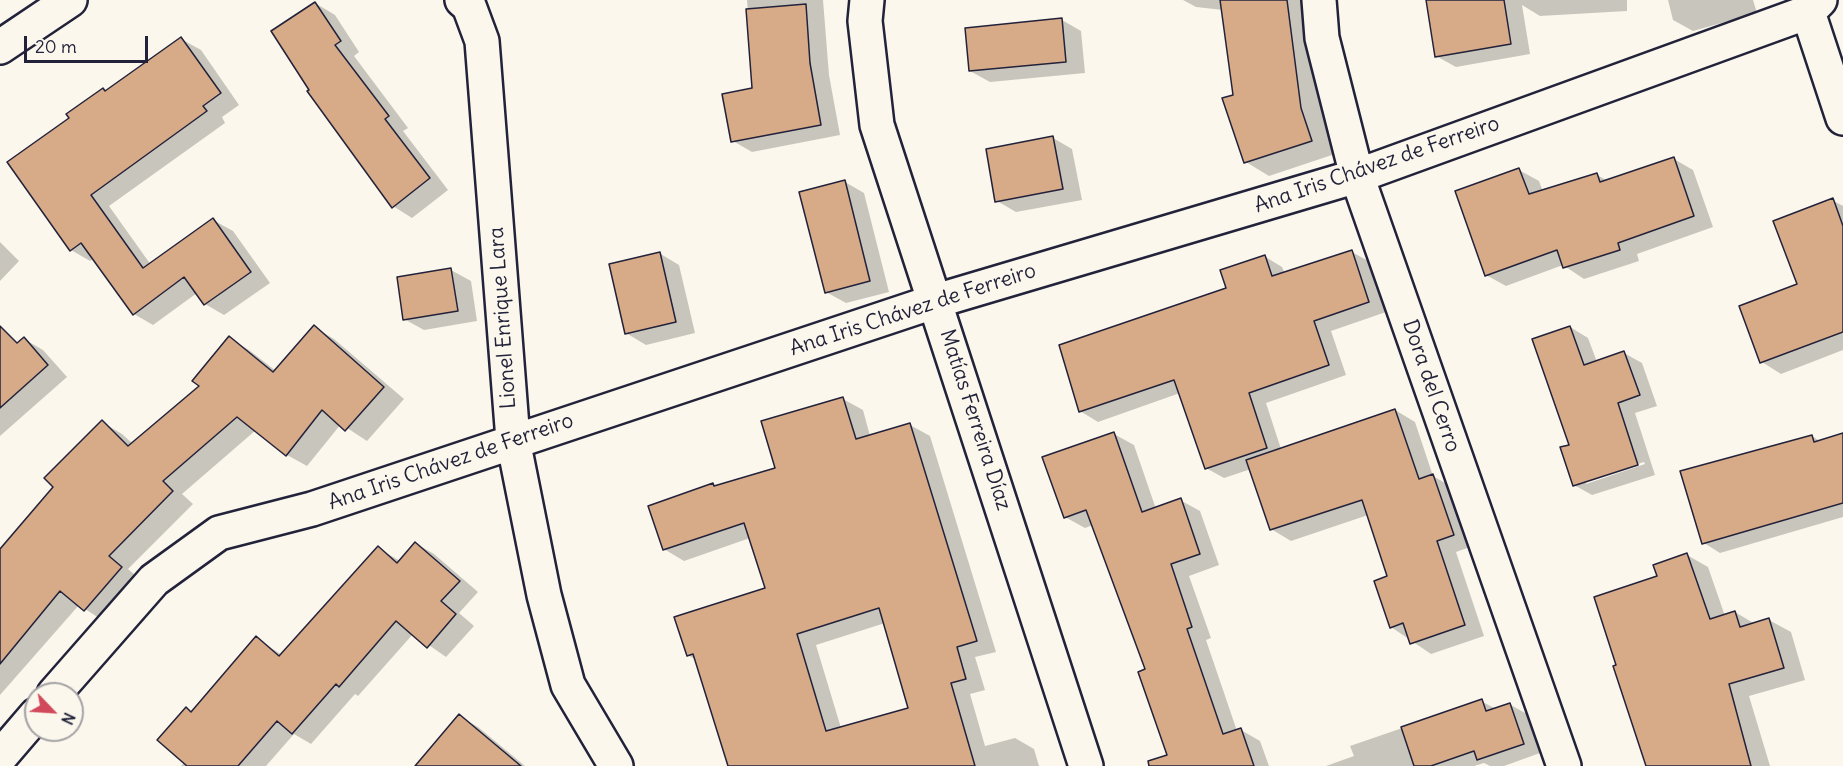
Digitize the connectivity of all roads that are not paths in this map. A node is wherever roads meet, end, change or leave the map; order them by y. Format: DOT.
graph roads {
  1 [pos="70,0"];
  2 [pos="462,0"];
  3 [pos="867,0"];
  4 [pos="1319,0"];
  5 [pos="1814,6"];
  6 [pos="26,13"];
  7 [pos="0,47"];
  8 [pos="1843,118"];
  9 [pos="1357,176"];
  10 [pos="936,301"];
  11 [pos="513,440"];
  12 [pos="65,682"];
  13 [pos="24,729"];
  14 [pos="0,757"];
  15 [pos="616,766"];
  16 [pos="1086,766"];
  17 [pos="1564,766"];
  1 -- 6 [label="street"];
  2 -- 11 [label="street, Lionel Enrique Lara"];
  3 -- 10 [label="street, Matías Ferreira Díaz"];
  4 -- 9 [label="street, Dora del Cerro"];
  5 -- 8 [label="street"];
  5 -- 9 [label="street, Ana Iris Chávez de Ferreiro"];
  6 -- 7 [label="street"];
  9 -- 10 [label="street, Ana Iris Chávez de Ferreiro"];
  9 -- 17 [label="street, Dora del Cerro"];
  10 -- 11 [label="street, Ana Iris Chávez de Ferreiro"];
  10 -- 16 [label="street, Matías Ferreira Díaz"];
  11 -- 12 [label="street, Ana Iris Chávez de Ferreiro"];
  11 -- 15 [label="street, Lionel Enrique Lara"];
  13 -- 14 [label="street"];
}
